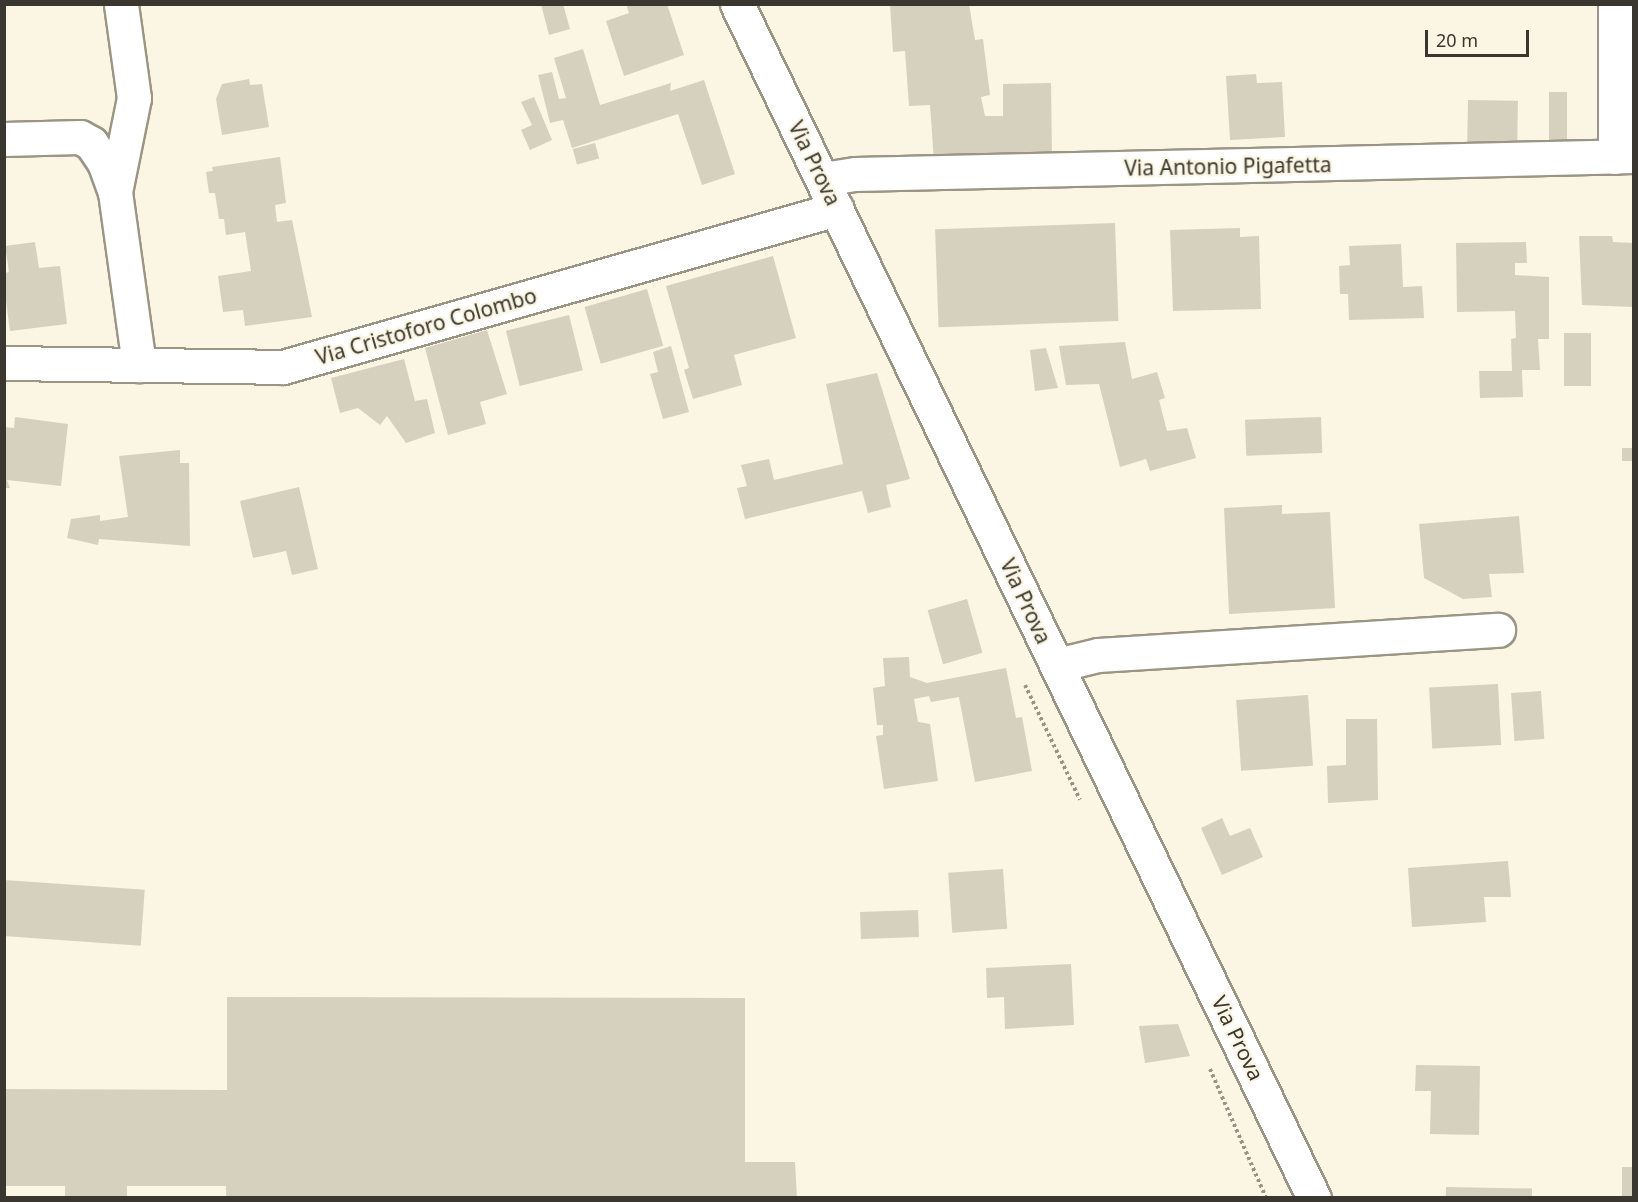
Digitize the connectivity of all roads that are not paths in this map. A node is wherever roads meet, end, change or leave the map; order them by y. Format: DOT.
graph roads {
  1 [pos="121,4"];
  2 [pos="737,4"];
  3 [pos="1615,4"];
  4 [pos="132,120"];
  5 [pos="80,137"];
  6 [pos="4,139"];
  7 [pos="1624,157"];
  8 [pos="823,179"];
  9 [pos="115,192"];
  10 [pos="837,209"];
  11 [pos="4,363"];
  12 [pos="139,365"];
  13 [pos="1498,630"];
  14 [pos="1057,665"];
  15 [pos="1314,1197"];
  1 -- 4 [label="street"];
  2 -- 8 [label="street, Via Prova"];
  3 -- 7 [label="street"];
  4 -- 5 [label="street"];
  4 -- 9 [label="street"];
  5 -- 6 [label="street"];
  5 -- 9 [label="street"];
  7 -- 8 [label="street, Via Antonio Pigafetta"];
  8 -- 10 [label="street, Via Prova"];
  9 -- 12 [label="street"];
  10 -- 12 [label="street, Via Cristoforo Colombo"];
  10 -- 14 [label="street, Via Prova"];
  11 -- 12 [label="street, Via Cristoforo Colombo"];
  13 -- 14 [label="street"];
  14 -- 15 [label="street, Via Prova"];
}
